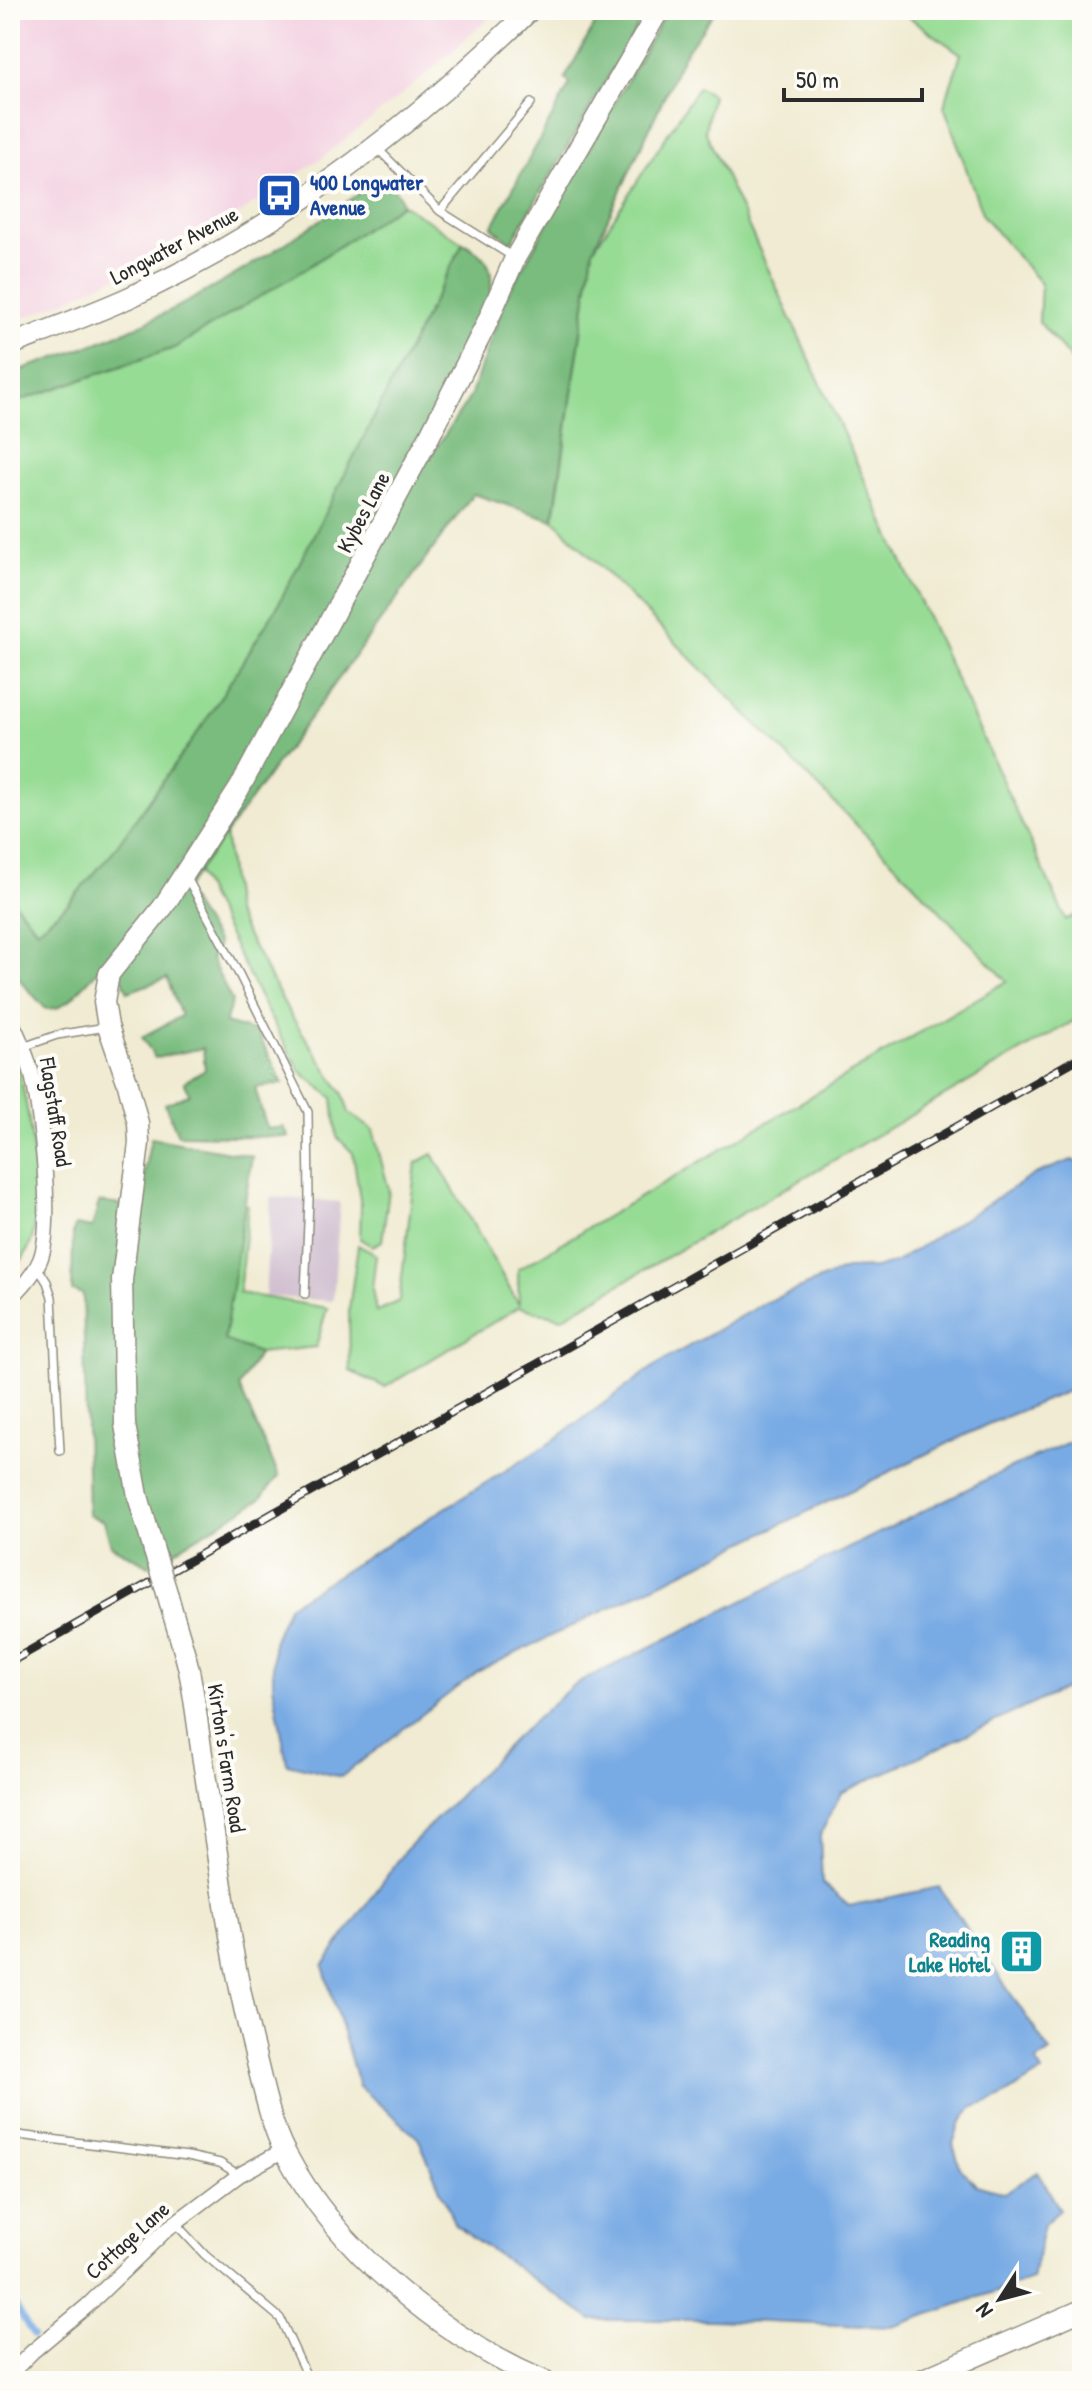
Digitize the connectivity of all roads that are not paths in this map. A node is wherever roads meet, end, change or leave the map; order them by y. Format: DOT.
graph roads {
  1 [pos="530,10"];
  2 [pos="659,10"];
  3 [pos="531,103"];
  4 [pos="375,147"];
  5 [pos="440,211"];
  6 [pos="515,258"];
  7 [pos="10,345"];
  8 [pos="184,874"];
  9 [pos="10,1019"];
  10 [pos="108,1026"];
  11 [pos="23,1047"];
  12 [pos="36,1266"];
  13 [pos="305,1294"];
  14 [pos="10,1299"];
  15 [pos="60,1451"];
  16 [pos="10,2134"];
  17 [pos="284,2150"];
  18 [pos="239,2175"];
  19 [pos="175,2223"];
  20 [pos="1082,2310"];
  21 [pos="10,2374"];
  22 [pos="309,2381"];
  23 [pos="544,2381"];
  24 [pos="919,2381"];
  1 -- 4 [label="street, Longwater Avenue"];
  2 -- 6 [label="street, Kybes Lane"];
  3 -- 5 [label="lane"];
  4 -- 5 [label="lane"];
  4 -- 7 [label="street, Longwater Avenue"];
  5 -- 6 [label="lane"];
  6 -- 8 [label="street, Kybes Lane"];
  8 -- 10 [label="street, Kybes Lane"];
  8 -- 13 [label="lane"];
  9 -- 11 [label="street, Flagstaff Road"];
  10 -- 11 [label="lane"];
  10 -- 17 [label="street, Kirton's Farm Road, bridge"];
  11 -- 12 [label="street, Flagstaff Road"];
  12 -- 14 [label="street, Flagstaff Road"];
  12 -- 15 [label="lane"];
  16 -- 18 [label="lane"];
  17 -- 18 [label="street, Cottage Lane"];
  17 -- 23 [label="street, Kirton's Farm Road"];
  18 -- 19 [label="street, Cottage Lane"];
  19 -- 21 [label="street, Cottage Lane"];
  19 -- 22 [label="lane"];
  20 -- 24 [label="street"];
}
